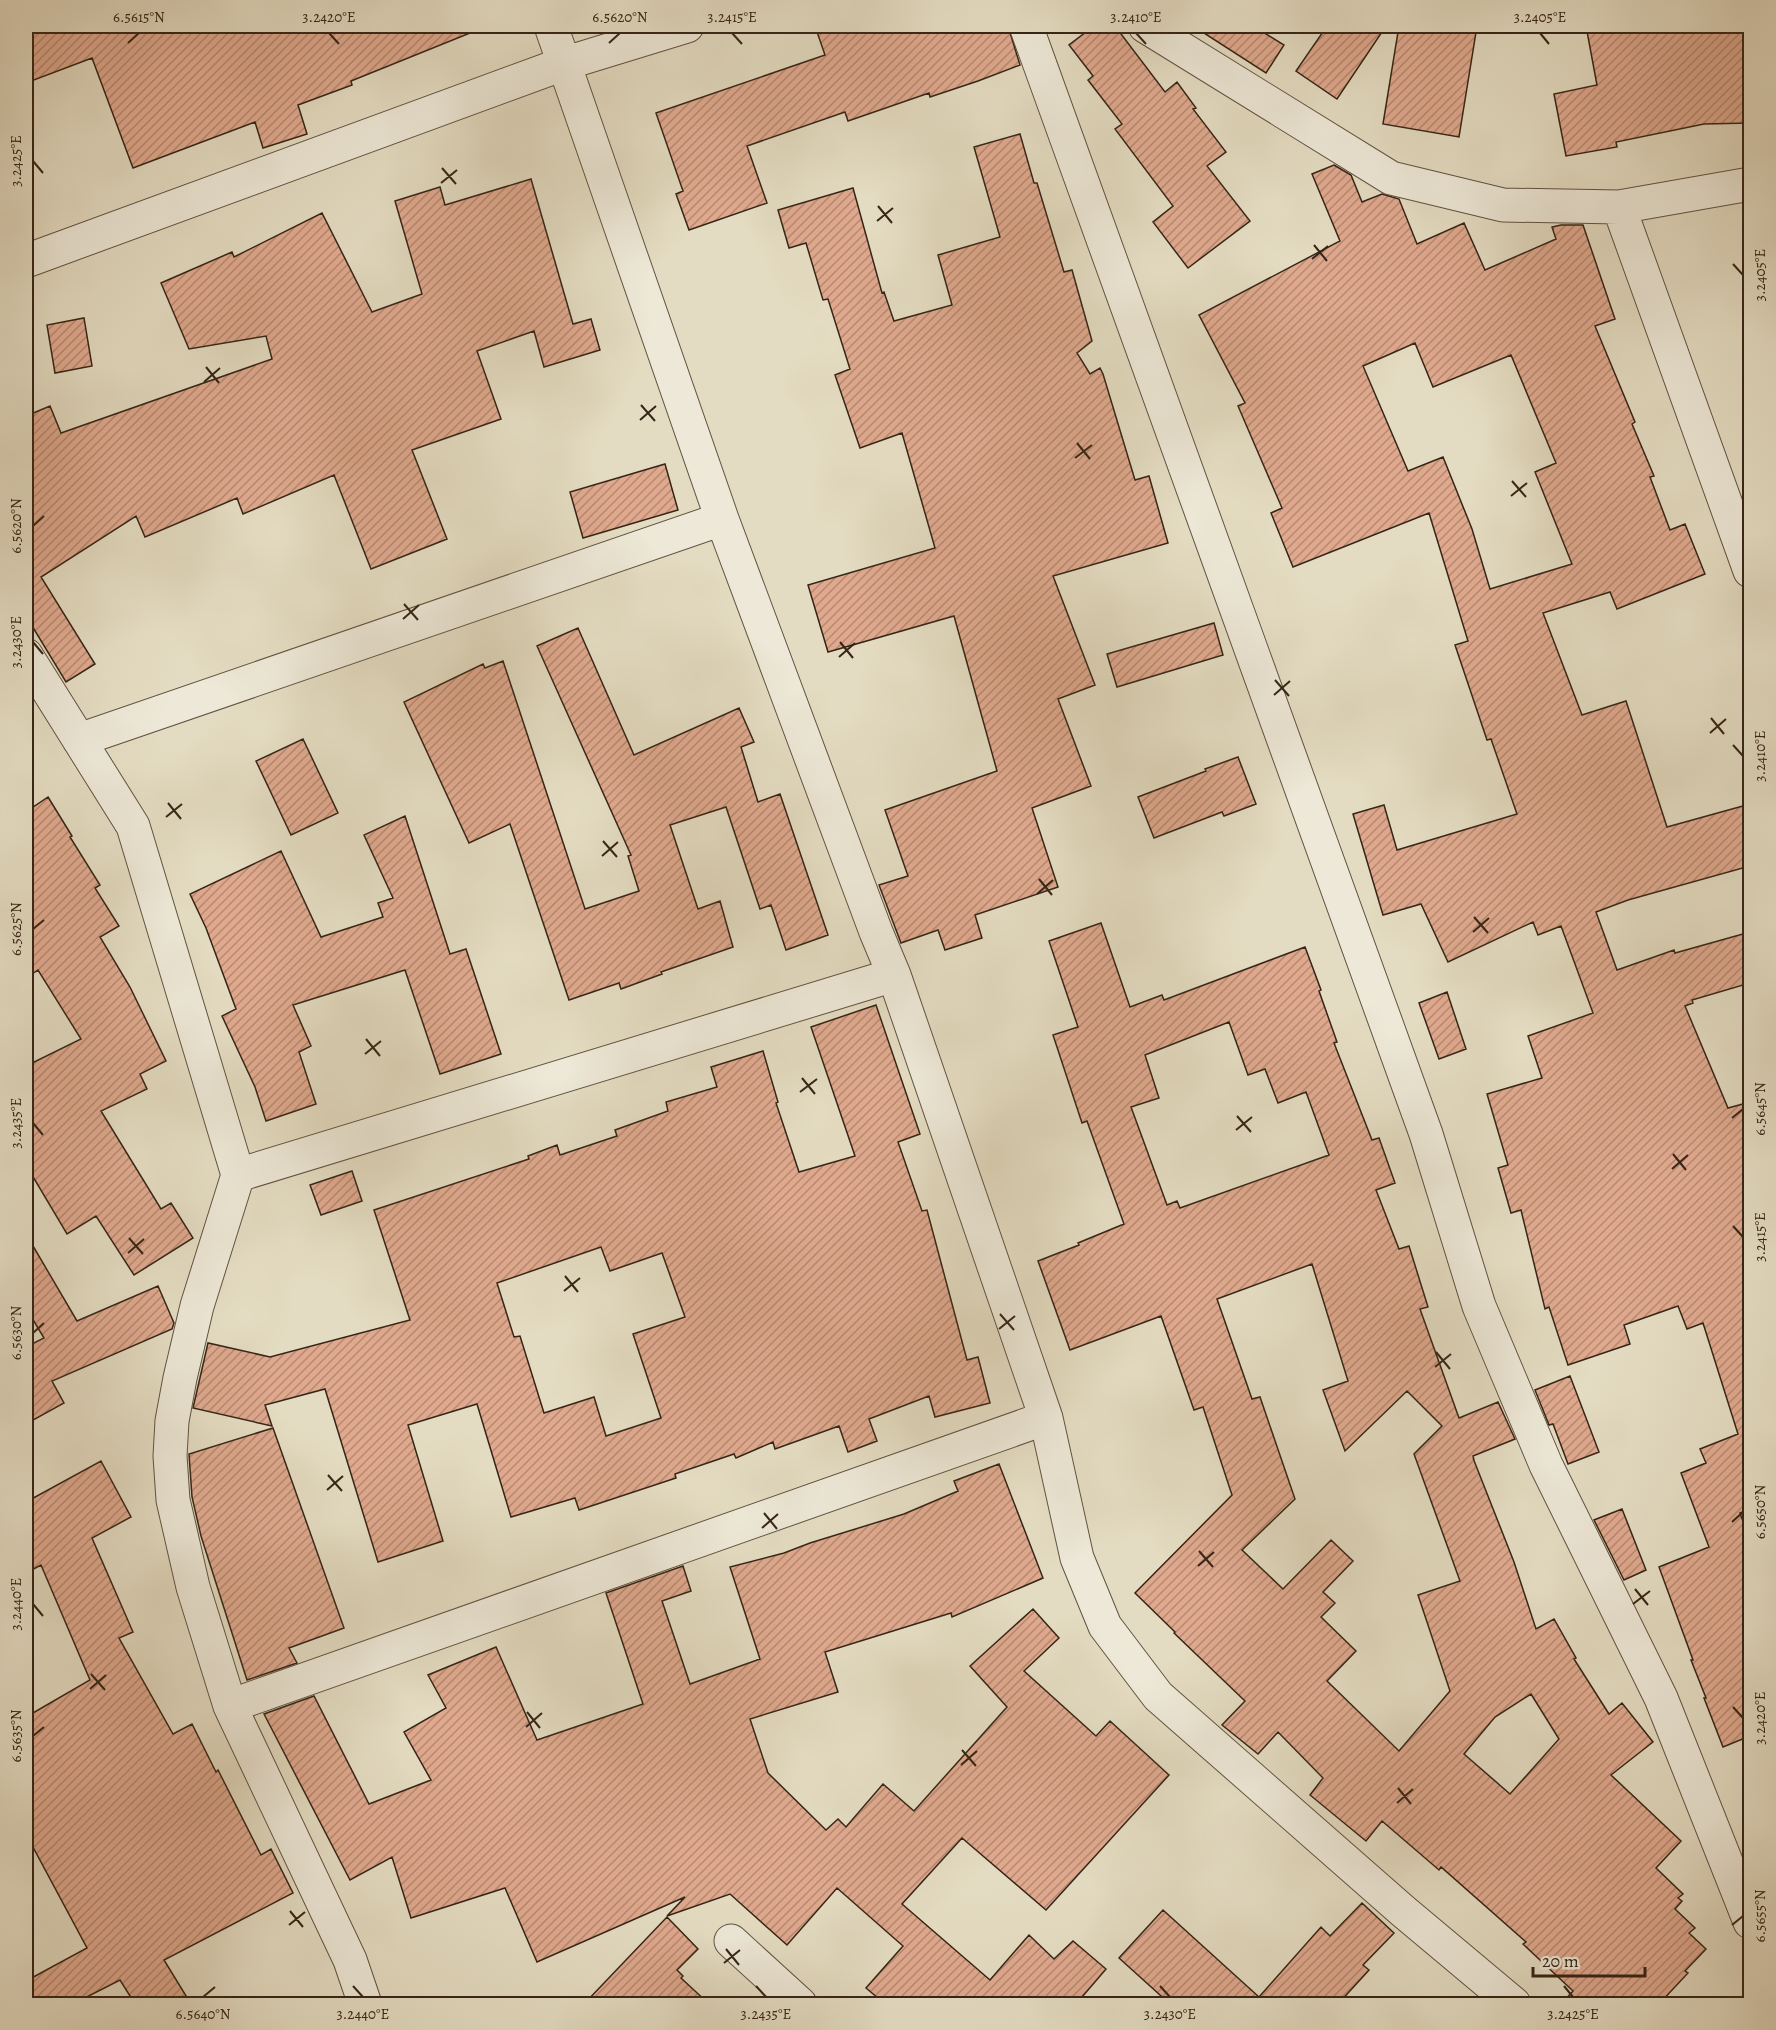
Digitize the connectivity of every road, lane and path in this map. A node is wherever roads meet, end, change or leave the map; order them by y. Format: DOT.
graph roads {
  1 [pos="551,26"];
  2 [pos="687,26"];
  3 [pos="1026,26"];
  4 [pos="1145,26"];
  5 [pos="563,64"];
  6 [pos="1750,184"];
  7 [pos="1619,207"];
  8 [pos="26,261"];
  9 [pos="722,519"];
  10 [pos="1750,571"];
  11 [pos="26,655"];
  12 [pos="79,740"];
  13 [pos="894,975"];
  14 [pos="238,1175"];
  15 [pos="1046,1418"];
  16 [pos="230,1706"];
  17 [pos="1750,1922"];
  18 [pos="730,1941"];
  19 [pos="366,2004"];
  20 [pos="800,2004"];
  21 [pos="1514,2004"];
  1 -- 5 [label="street"];
  2 -- 5 [label="street"];
  3 -- 17 [label="street"];
  4 -- 7 [label="street"];
  5 -- 8 [label="street"];
  5 -- 9 [label="street"];
  6 -- 7 [label="street"];
  7 -- 10 [label="street"];
  9 -- 12 [label="street"];
  9 -- 13 [label="street"];
  11 -- 12 [label="street"];
  12 -- 14 [label="street"];
  13 -- 14 [label="street"];
  13 -- 15 [label="street"];
  14 -- 16 [label="street"];
  15 -- 16 [label="street"];
  15 -- 21 [label="street"];
  16 -- 19 [label="street"];
  18 -- 20 [label="street"];
}
